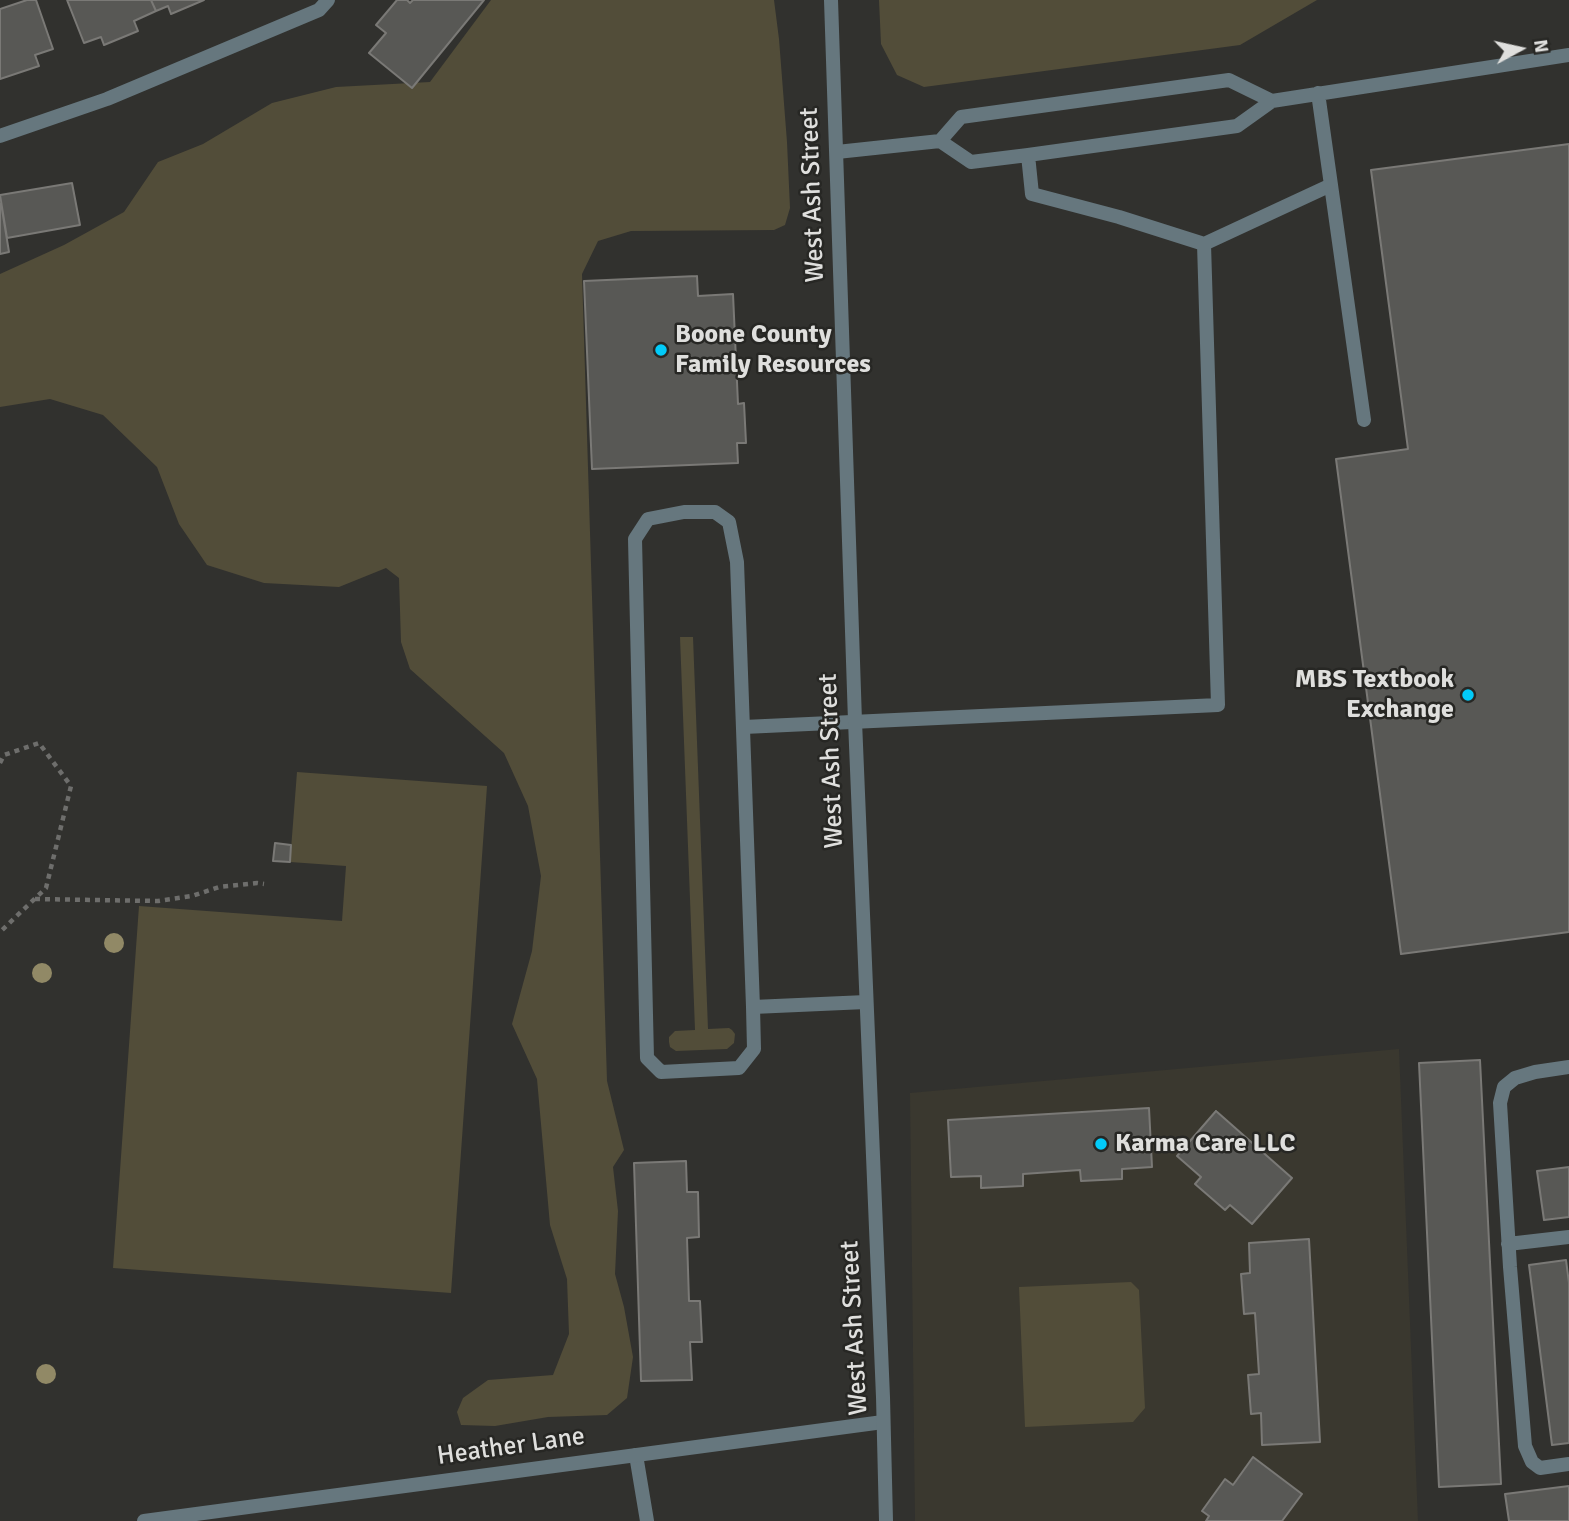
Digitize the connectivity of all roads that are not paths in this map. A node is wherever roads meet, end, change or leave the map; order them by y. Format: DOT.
graph roads {
  1 [pos="328,0"];
  2 [pos="831,0"];
  3 [pos="1569,55"];
  4 [pos="1318,93"];
  5 [pos="1272,101"];
  6 [pos="0,136"];
  7 [pos="940,141"];
  8 [pos="836,152"];
  9 [pos="1028,155"];
  10 [pos="1331,185"];
  11 [pos="1204,244"];
  12 [pos="1364,420"];
  13 [pos="855,722"];
  14 [pos="744,727"];
  15 [pos="866,1002"];
  16 [pos="753,1007"];
  17 [pos="1569,1067"];
  18 [pos="1569,1237"];
  19 [pos="1508,1244"];
  20 [pos="883,1422"];
  21 [pos="636,1455"];
  22 [pos="1569,1464"];
  23 [pos="144,1521"];
  24 [pos="647,1521"];
  25 [pos="886,1521"];
  1 -- 6 [label="street"];
  2 -- 8 [label="street, West Ash Street"];
  3 -- 4 [label="street"];
  4 -- 5 [label="street"];
  4 -- 10 [label="street"];
  5 -- 7 [label="street"];
  5 -- 9 [label="street"];
  7 -- 8 [label="street"];
  7 -- 9 [label="street"];
  8 -- 13 [label="street, West Ash Street"];
  9 -- 11 [label="street"];
  10 -- 11 [label="street"];
  10 -- 12 [label="street"];
  11 -- 13 [label="street"];
  13 -- 14 [label="street"];
  13 -- 15 [label="street, West Ash Street"];
  14 -- 16 [label="street"];
  14 -- 16 [label="street"];
  15 -- 16 [label="street"];
  15 -- 20 [label="street, West Ash Street"];
  17 -- 19 [label="street"];
  18 -- 19 [label="street"];
  19 -- 22 [label="street"];
  20 -- 21 [label="street, Heather Lane"];
  20 -- 25 [label="street, West Ash Street"];
  21 -- 23 [label="street, Heather Lane"];
  21 -- 24 [label="street"];
}
